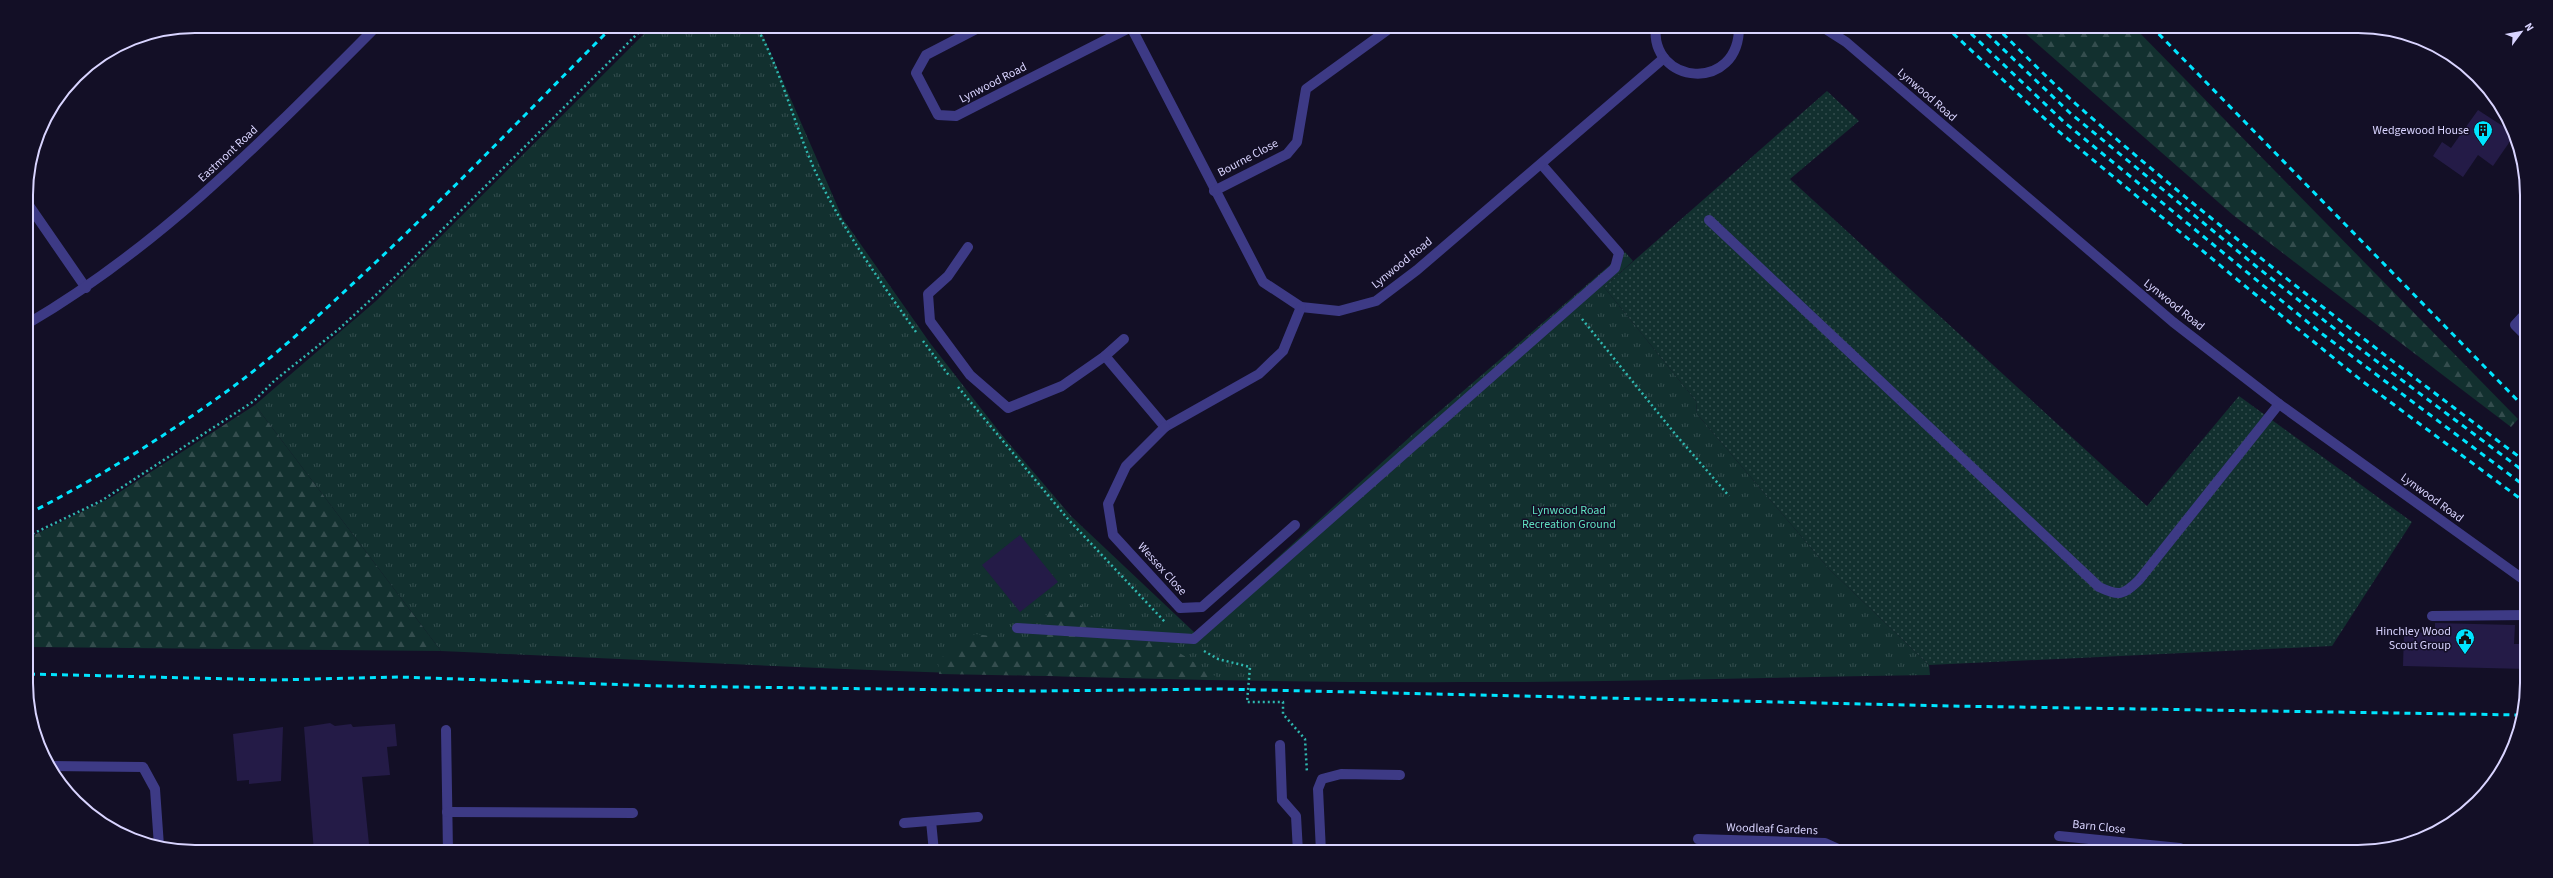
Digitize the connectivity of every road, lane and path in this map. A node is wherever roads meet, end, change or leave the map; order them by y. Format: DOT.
graph roads {
  1 [pos="370,33"];
  2 [pos="638,33"];
  3 [pos="968,33"];
  4 [pos="1118,33"];
  5 [pos="1135,33"];
  6 [pos="1383,33"];
  7 [pos="1657,33"];
  8 [pos="1739,33"];
  9 [pos="1832,33"];
  10 [pos="1664,58"];
  11 [pos="1542,165"];
  12 [pos="1214,191"];
  13 [pos="33,211"];
  14 [pos="1709,220"];
  15 [pos="968,247"];
  16 [pos="86,288"];
  17 [pos="1571,306"];
  18 [pos="1301,307"];
  19 [pos="33,320"];
  20 [pos="2520,320"];
  21 [pos="2520,330"];
  22 [pos="1124,339"];
  23 [pos="1105,356"];
  24 [pos="2280,404"];
  25 [pos="1165,427"];
  26 [pos="1729,496"];
  27 [pos="1295,525"];
  28 [pos="33,534"];
  29 [pos="2520,577"];
  30 [pos="2520,615"];
  31 [pos="2432,616"];
  32 [pos="1017,628"];
  33 [pos="1218,659"];
  34 [pos="446,730"];
  35 [pos="1280,745"];
  36 [pos="56,766"];
  37 [pos="1400,775"];
  38 [pos="1307,778"];
  39 [pos="447,812"];
  40 [pos="633,813"];
  41 [pos="978,817"];
  42 [pos="931,820"];
  43 [pos="904,823"];
  44 [pos="2059,836"];
  45 [pos="1698,839"];
  46 [pos="159,841"];
  47 [pos="448,845"];
  48 [pos="933,845"];
  49 [pos="1298,845"];
  50 [pos="1321,845"];
  51 [pos="1829,845"];
  52 [pos="2117,845"];
  1 -- 16 [label="street, Eastmont Road"];
  2 -- 28 [label="path"];
  3 -- 4 [label="street, Lynwood Road"];
  5 -- 12 [label="street, Lynwood Road"];
  6 -- 12 [label="street, Bourne Close"];
  7 -- 10 [label="street"];
  8 -- 10 [label="street"];
  9 -- 24 [label="street, Lynwood Road"];
  10 -- 11 [label="street, Lynwood Road"];
  11 -- 17 [label="street"];
  11 -- 18 [label="street, Lynwood Road"];
  12 -- 18 [label="street, Lynwood Road"];
  13 -- 16 [label="street"];
  14 -- 24 [label="street"];
  15 -- 23 [label="street"];
  16 -- 19 [label="street, Eastmont Road"];
  17 -- 26 [label="path"];
  17 -- 32 [label="street"];
  18 -- 25 [label="street, Wessex Close"];
  20 -- 21 [label="street"];
  22 -- 23 [label="street"];
  23 -- 25 [label="street"];
  24 -- 29 [label="street, Lynwood Road"];
  25 -- 27 [label="street, Wessex Close"];
  30 -- 31 [label="street"];
  33 -- 38 [label="path"];
  34 -- 39 [label="street"];
  35 -- 49 [label="street"];
  36 -- 46 [label="street"];
  37 -- 50 [label="street"];
  39 -- 40 [label="street"];
  39 -- 47 [label="street"];
  41 -- 42 [label="street"];
  42 -- 43 [label="street"];
  42 -- 48 [label="street"];
  44 -- 52 [label="street, Barn Close"];
  45 -- 51 [label="street, Woodleaf Gardens"];
}
